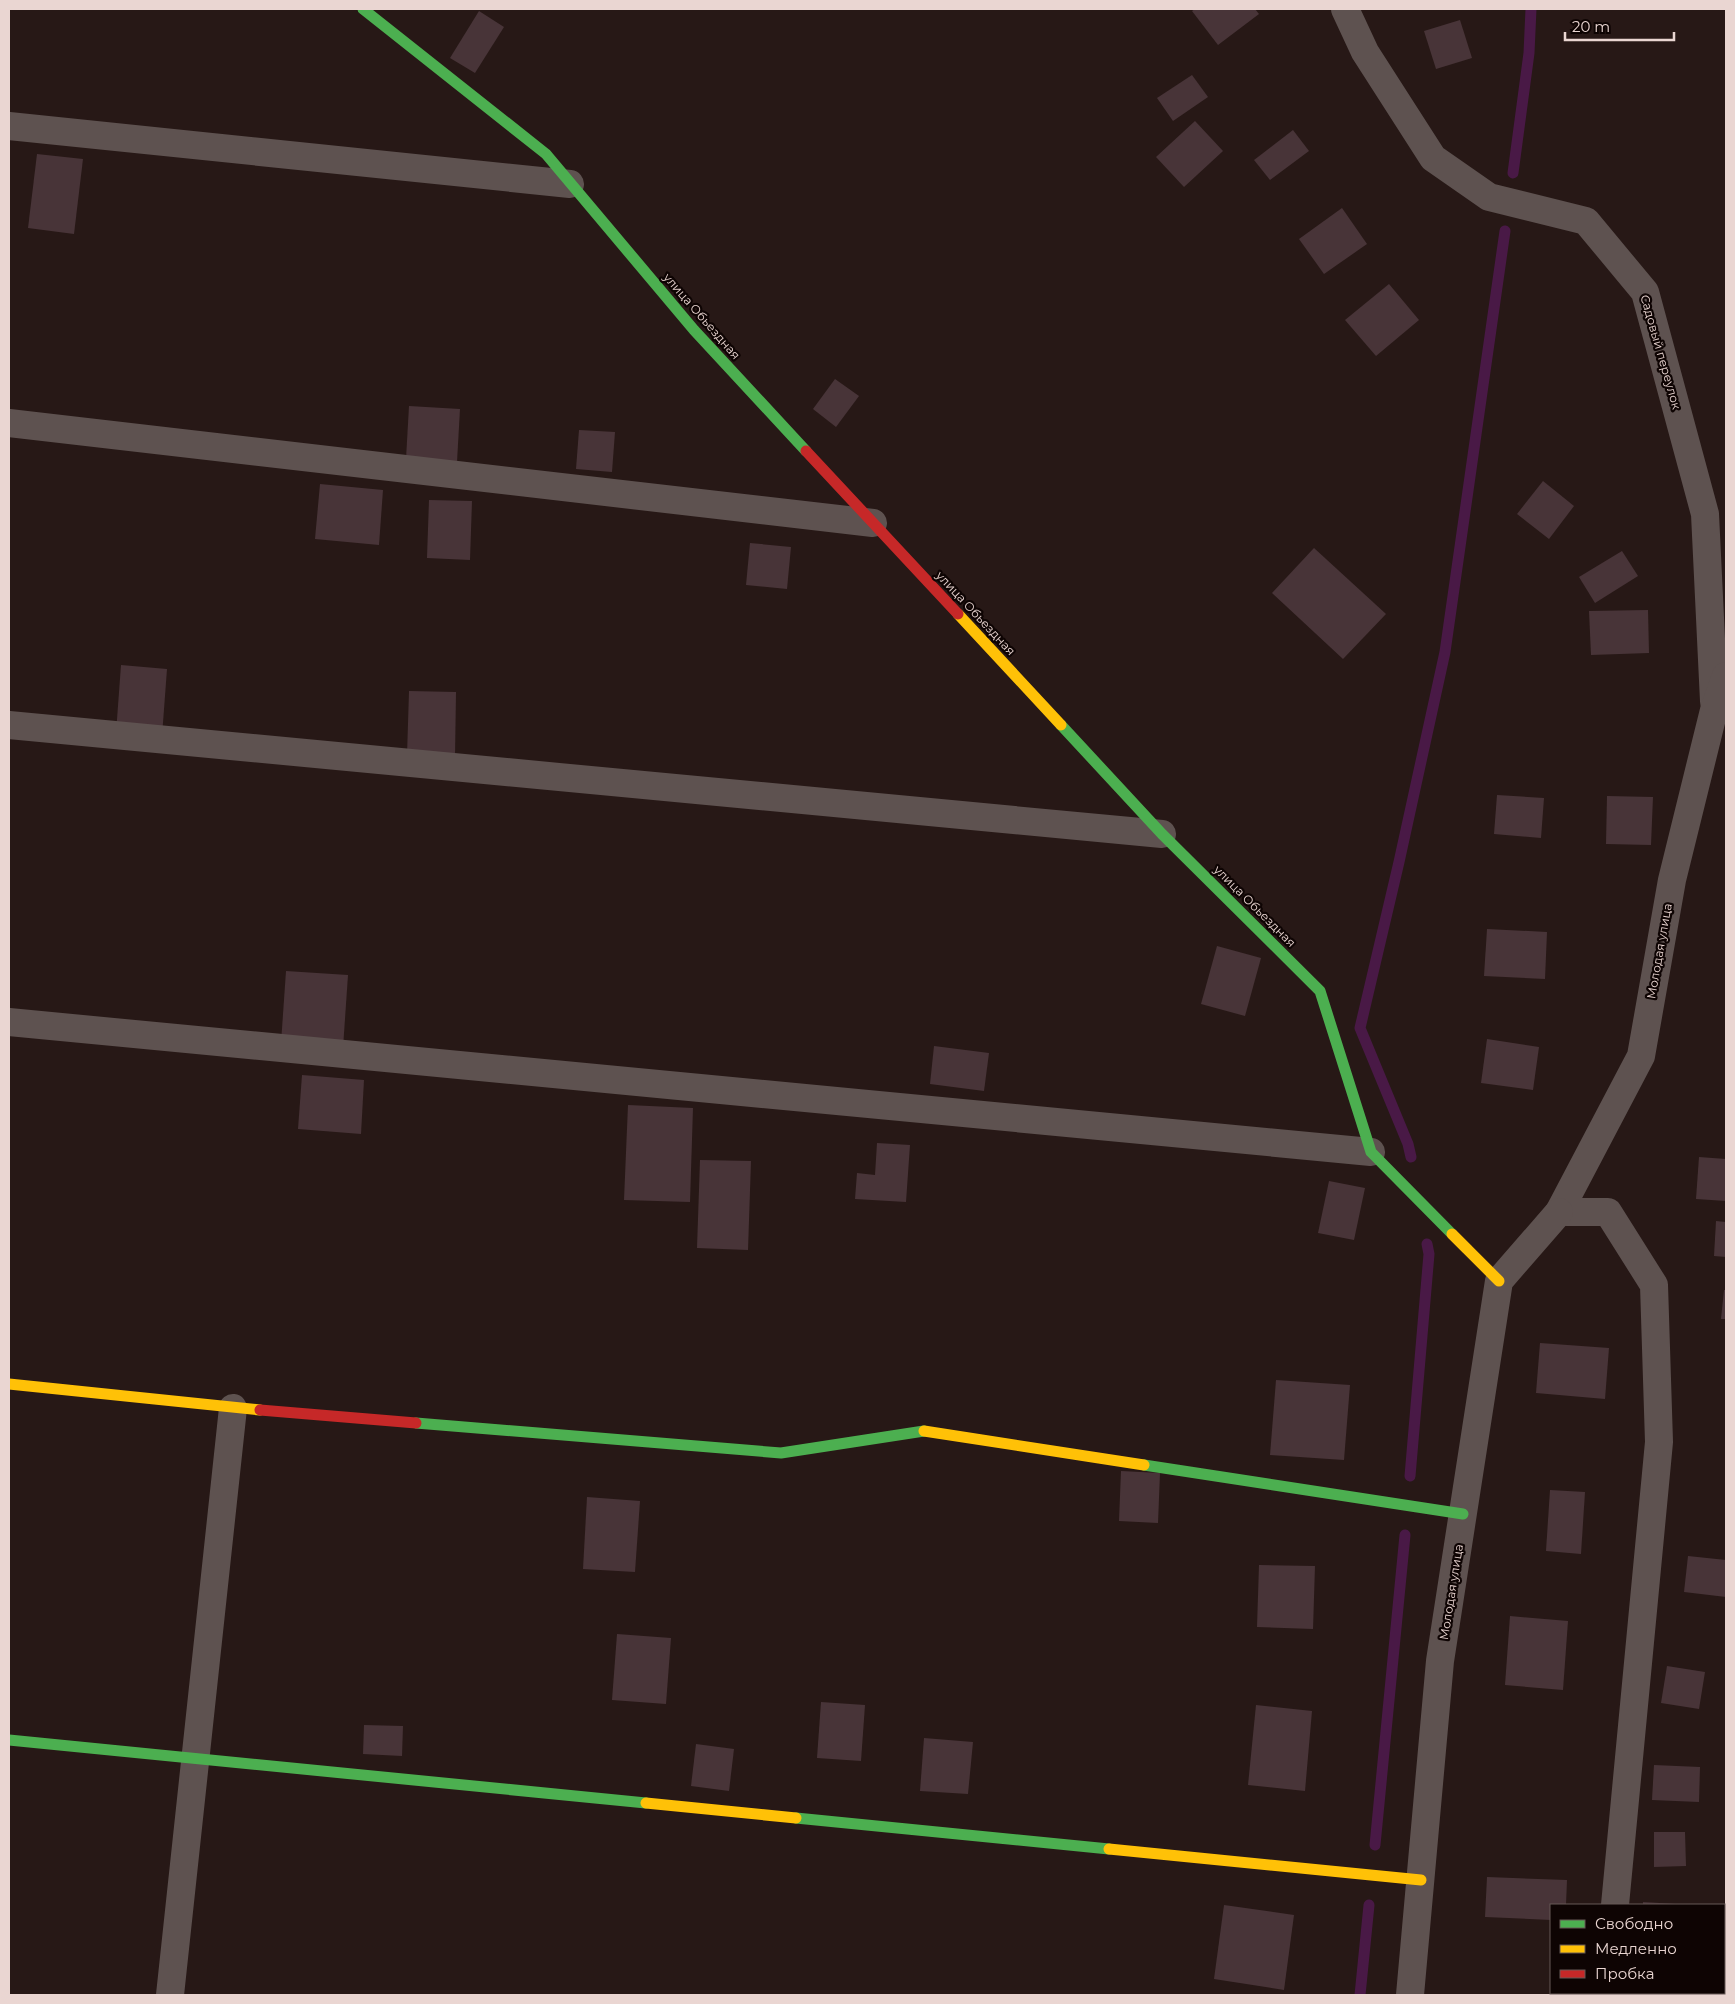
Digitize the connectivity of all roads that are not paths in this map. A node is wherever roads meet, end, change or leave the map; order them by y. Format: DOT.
graph roads {
  1 [pos="364,9"];
  2 [pos="1345,9"];
  3 [pos="9,126"];
  4 [pos="570,184"];
  5 [pos="9,423"];
  6 [pos="873,523"];
  7 [pos="1726,676"];
  8 [pos="1720,711"];
  9 [pos="9,725"];
  10 [pos="1162,834"];
  11 [pos="9,1022"];
  12 [pos="1370,1152"];
  13 [pos="1559,1212"];
  14 [pos="1499,1281"];
  15 [pos="9,1384"];
  16 [pos="233,1408"];
  17 [pos="1463,1514"];
  18 [pos="9,1740"];
  19 [pos="196,1757"];
  20 [pos="1421,1880"];
  21 [pos="1615,1904"];
  22 [pos="170,1995"];
  23 [pos="1410,1995"];
  1 -- 4 [label="street, улица Обьездная"];
  2 -- 8 [label="street, Садовый переулок"];
  3 -- 4 [label="street"];
  4 -- 6 [label="street, улица Обьездная"];
  5 -- 6 [label="street"];
  6 -- 10 [label="street, улица Обьездная"];
  7 -- 8 [label="street, Молодая улица"];
  8 -- 13 [label="street, Молодая улица"];
  9 -- 10 [label="street"];
  10 -- 12 [label="street, улица Обьездная"];
  11 -- 12 [label="street"];
  12 -- 14 [label="street, улица Обьездная"];
  13 -- 14 [label="street, Молодая улица"];
  13 -- 21 [label="street"];
  14 -- 17 [label="street, Молодая улица"];
  15 -- 16 [label="street"];
  16 -- 17 [label="street"];
  16 -- 19 [label="street"];
  17 -- 20 [label="street, Молодая улица"];
  18 -- 19 [label="street"];
  19 -- 20 [label="street"];
  19 -- 22 [label="street"];
  20 -- 23 [label="street, Молодая улица"];
}
